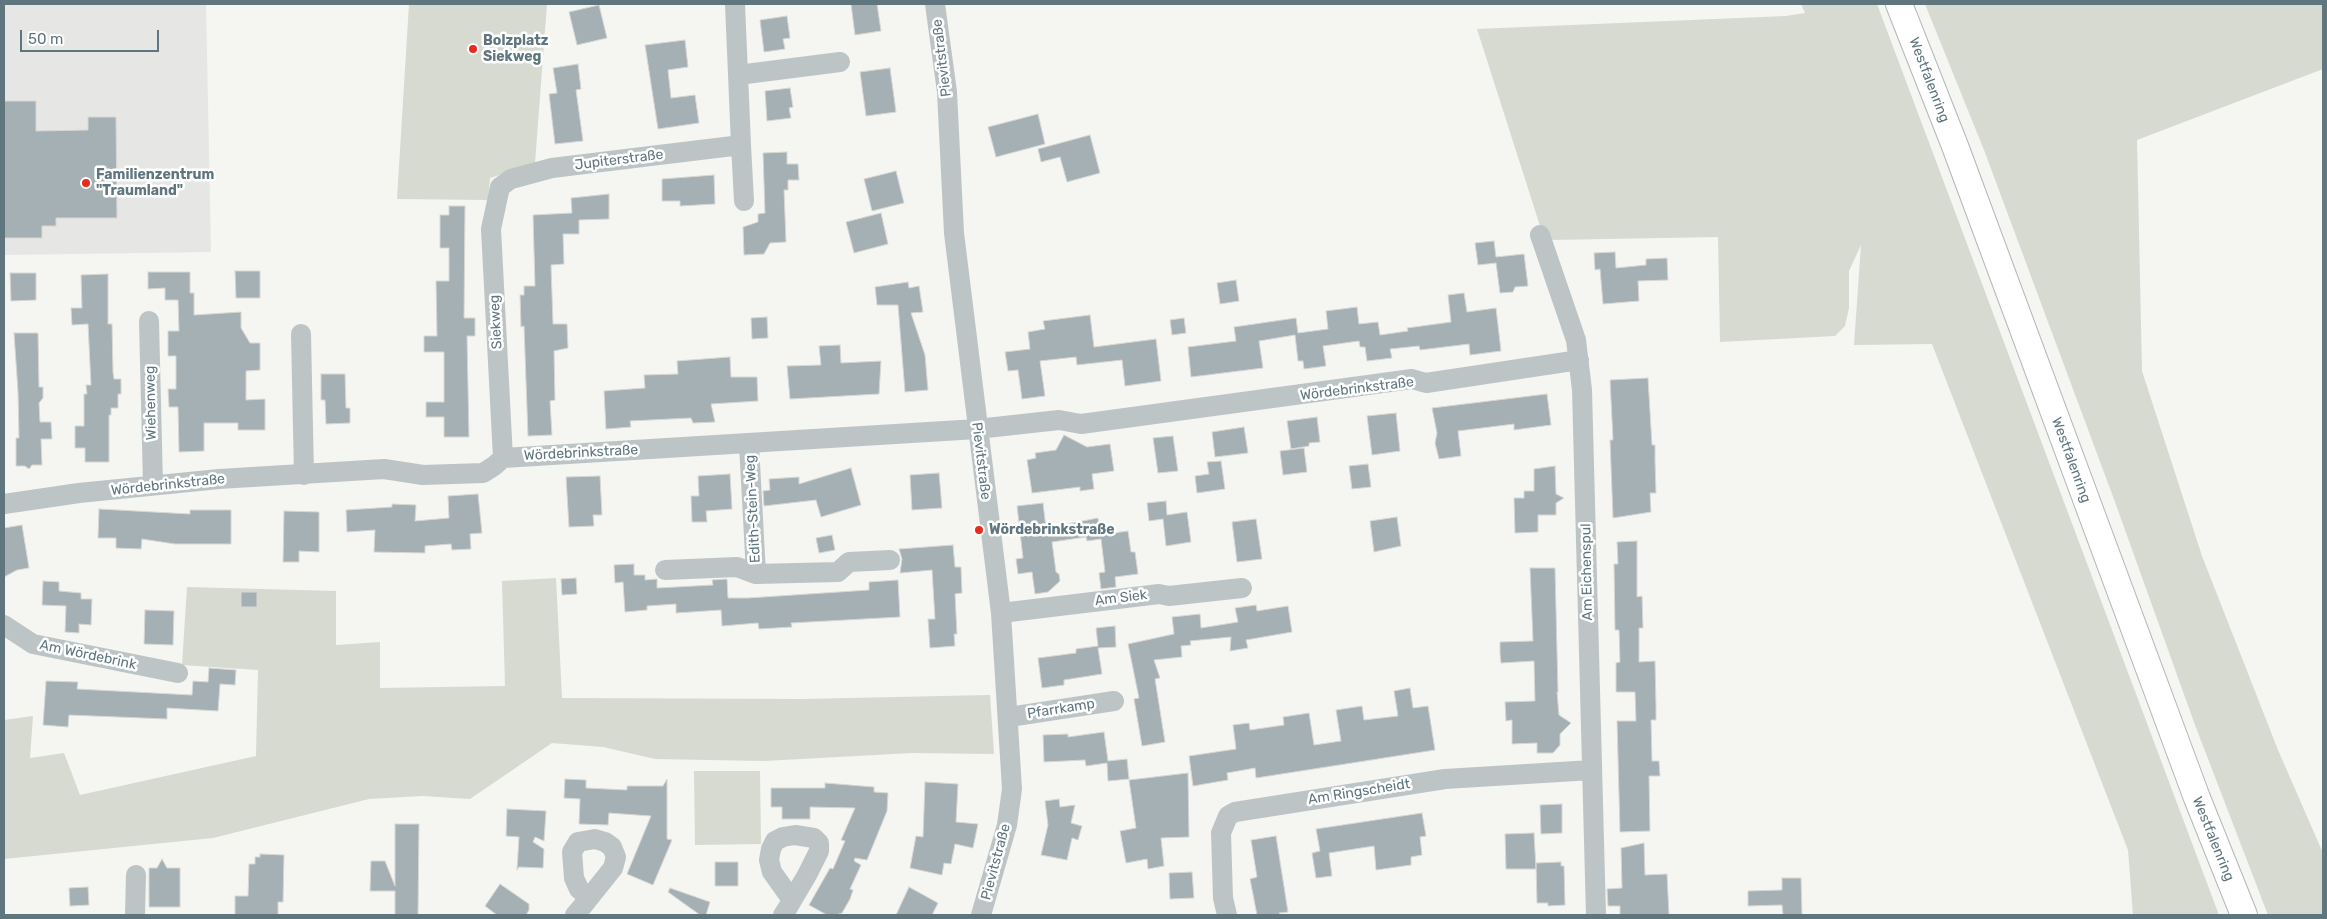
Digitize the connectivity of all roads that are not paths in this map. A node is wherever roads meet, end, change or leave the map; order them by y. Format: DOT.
graph roads {
  1 [pos="735,4"];
  2 [pos="935,4"];
  3 [pos="1899,4"];
  4 [pos="840,62"];
  5 [pos="738,75"];
  6 [pos="741,145"];
  7 [pos="500,187"];
  8 [pos="744,201"];
  9 [pos="1540,235"];
  10 [pos="149,321"];
  11 [pos="302,334"];
  12 [pos="1579,360"];
  13 [pos="977,430"];
  14 [pos="749,444"];
  15 [pos="503,458"];
  16 [pos="304,475"];
  17 [pos="153,485"];
  18 [pos="4,504"];
  19 [pos="890,560"];
  20 [pos="665,570"];
  21 [pos="756,574"];
  22 [pos="1242,588"];
  23 [pos="1001,613"];
  24 [pos="4,625"];
  25 [pos="178,673"];
  26 [pos="1114,701"];
  27 [pos="1009,717"];
  28 [pos="1592,770"];
  29 [pos="136,875"];
  30 [pos="589,898"];
  31 [pos="135,915"];
  32 [pos="575,915"];
  33 [pos="981,915"];
  34 [pos="1227,915"];
  35 [pos="1596,915"];
  36 [pos="2244,915"];
  1 -- 5 [label="street"];
  2 -- 13 [label="street, Pievitstraße"];
  3 -- 36 [label="main road, Westfalenring"];
  4 -- 5 [label="street"];
  5 -- 6 [label="street"];
  6 -- 7 [label="street, Jupiterstraße"];
  6 -- 8 [label="street"];
  7 -- 15 [label="street, Siekweg"];
  9 -- 12 [label="street, Am Eichenspul"];
  10 -- 17 [label="street, Wiehenweg"];
  11 -- 16 [label="street"];
  12 -- 13 [label="street, Wördebrinkstraße"];
  12 -- 28 [label="street, Am Eichenspul"];
  13 -- 14 [label="street, Wördebrinkstraße"];
  13 -- 23 [label="street, Pievitstraße"];
  14 -- 15 [label="street, Wördebrinkstraße"];
  14 -- 21 [label="street, Edith-Stein-Weg"];
  15 -- 16 [label="street, Wördebrinkstraße"];
  16 -- 17 [label="street, Wördebrinkstraße"];
  17 -- 18 [label="street, Wördebrinkstraße"];
  19 -- 21 [label="street, Edith-Stein-Weg"];
  20 -- 21 [label="street, Edith-Stein-Weg"];
  22 -- 23 [label="street, Am Siek"];
  23 -- 27 [label="street, Pievitstraße"];
  24 -- 25 [label="street, Am Wördebrink"];
  26 -- 27 [label="street, Pfarrkamp"];
  27 -- 33 [label="street, Pievitstraße"];
  28 -- 34 [label="street, Am Ringscheidt"];
  28 -- 35 [label="street, Am Eichenspul"];
  29 -- 31 [label="street"];
  30 -- 32 [label="street"];
}
